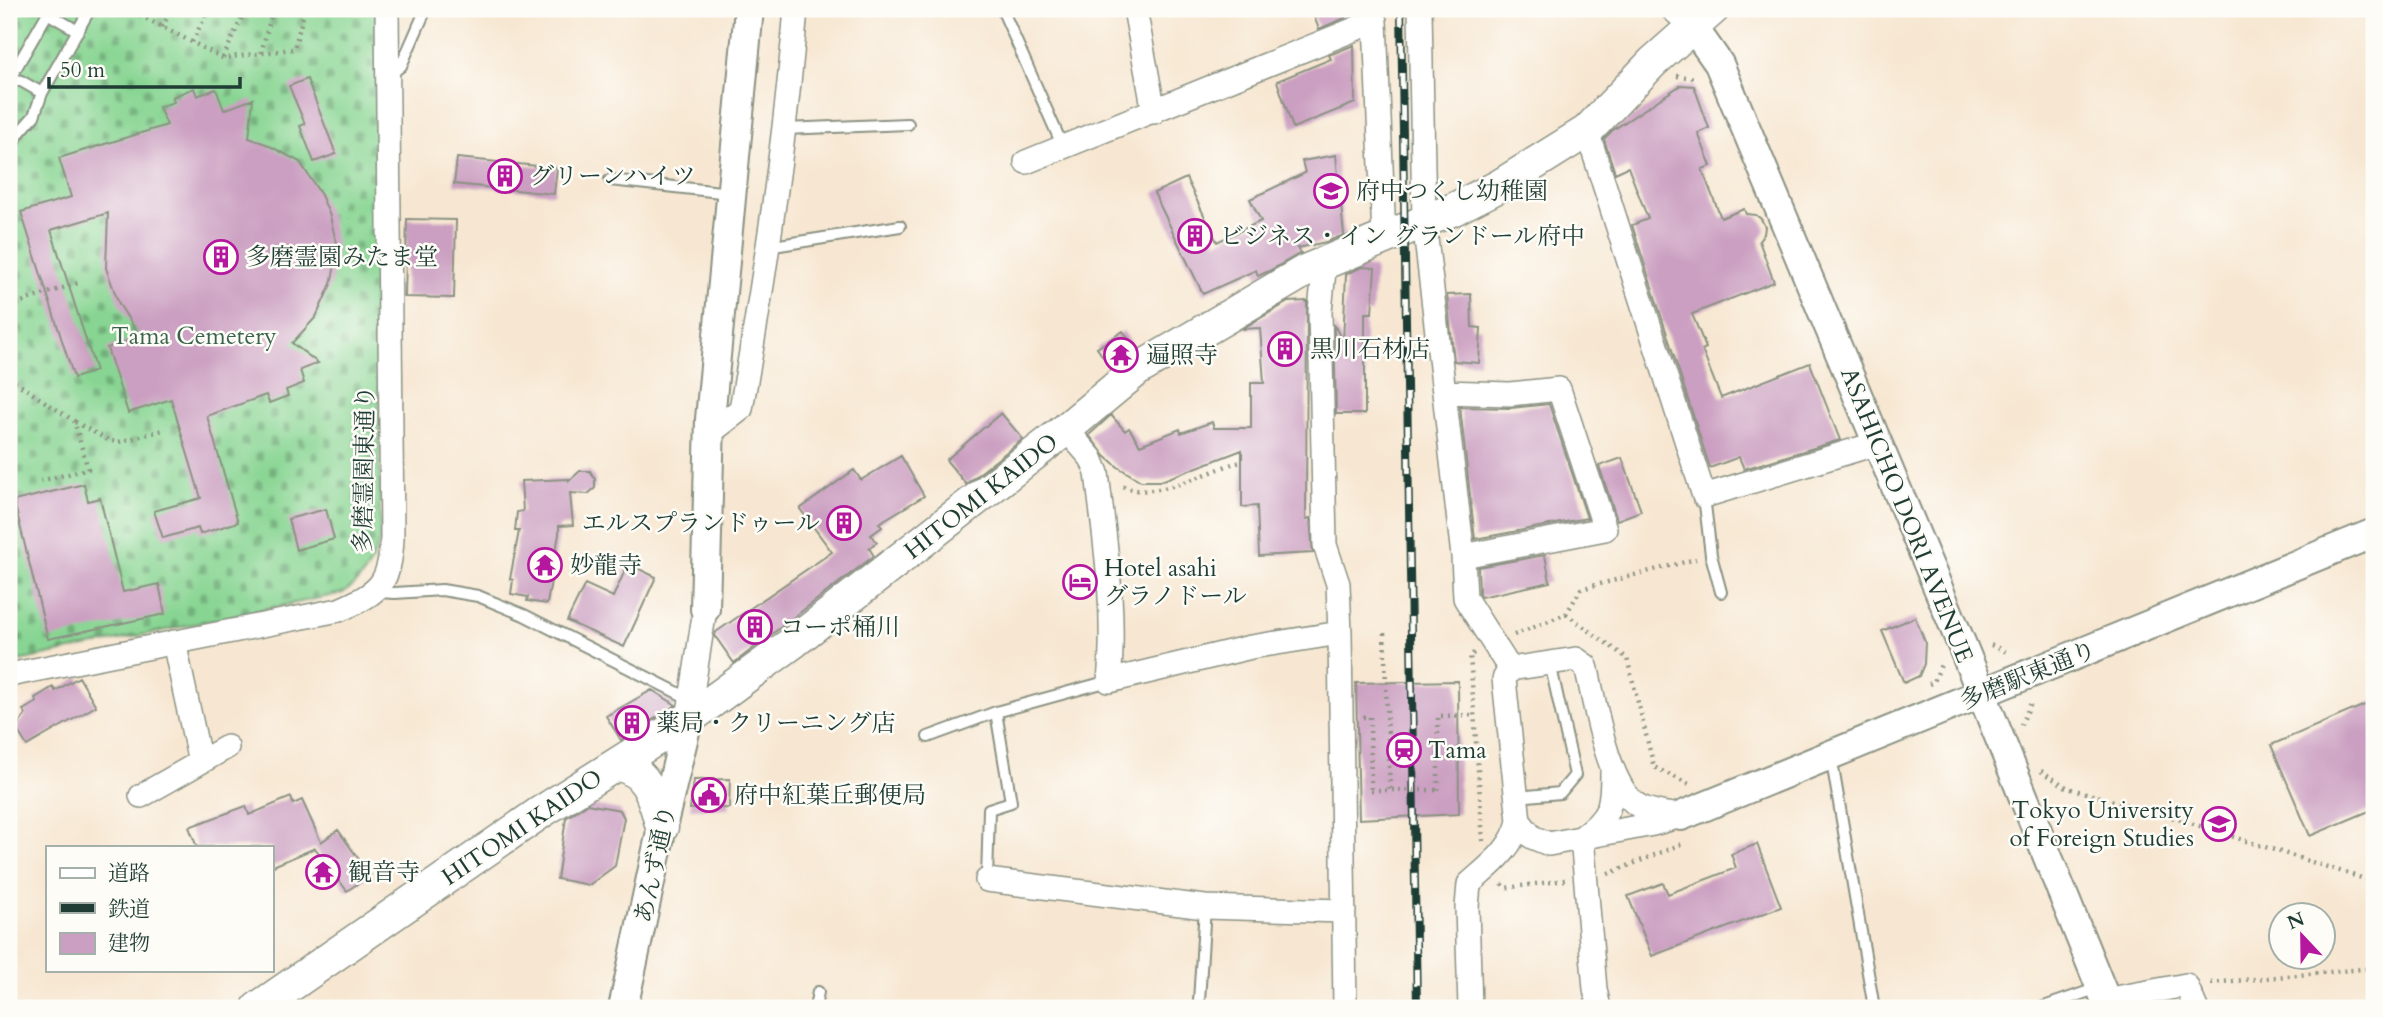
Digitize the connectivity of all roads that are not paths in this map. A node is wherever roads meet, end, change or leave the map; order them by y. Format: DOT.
graph roads {
  1 [pos="90,9"];
  2 [pos="387,9"];
  3 [pos="426,9"];
  4 [pos="749,9"];
  5 [pos="796,9"];
  6 [pos="1002,9"];
  7 [pos="1135,9"];
  8 [pos="1420,9"];
  9 [pos="48,11"];
  10 [pos="1693,15"];
  11 [pos="78,31"];
  12 [pos="388,75"];
  13 [pos="9,79"];
  14 [pos="42,93"];
  15 [pos="1154,111"];
  16 [pos="908,124"];
  17 [pos="784,129"];
  18 [pos="1587,131"];
  19 [pos="1063,147"];
  20 [pos="9,152"];
  21 [pos="1026,162"];
  22 [pos="610,180"];
  23 [pos="730,193"];
  24 [pos="1424,221"];
  25 [pos="900,226"];
  26 [pos="1384,238"];
  27 [pos="768,247"];
  28 [pos="1325,261"];
  29 [pos="1444,392"];
  30 [pos="1066,429"];
  31 [pos="710,433"];
  32 [pos="1878,443"];
  33 [pos="1704,496"];
  34 [pos="2374,533"];
  35 [pos="1463,556"];
  36 [pos="375,592"];
  37 [pos="1721,592"];
  38 [pos="705,609"];
  39 [pos="1340,633"];
  40 [pos="174,642"];
  41 [pos="1550,663"];
  42 [pos="1510,668"];
  43 [pos="9,675"];
  44 [pos="1109,681"];
  45 [pos="1980,694"];
  46 [pos="690,710"];
  47 [pos="996,712"];
  48 [pos="928,737"];
  49 [pos="227,747"];
  50 [pos="1831,755"];
  51 [pos="200,762"];
  52 [pos="617,764"];
  53 [pos="1612,771"];
  54 [pos="141,796"];
  55 [pos="1517,797"];
  56 [pos="1681,816"];
  57 [pos="1519,821"];
  58 [pos="662,827"];
  59 [pos="1582,837"];
  60 [pos="1549,844"];
  61 [pos="1490,864"];
  62 [pos="986,880"];
  63 [pos="1205,907"];
  64 [pos="1344,911"];
  65 [pos="818,992"];
  66 [pos="2105,998"];
  67 [pos="1199,1001"];
  68 [pos="258,1008"];
  69 [pos="624,1008"];
  70 [pos="815,1008"];
  71 [pos="1345,1008"];
  72 [pos="1469,1008"];
  73 [pos="1599,1008"];
  74 [pos="1874,1008"];
  75 [pos="2042,1008"];
  76 [pos="2196,1008"];
  1 -- 11 [label="lane"];
  2 -- 12 [label="street, 多磨霊園東通り"];
  3 -- 12 [label="lane"];
  4 -- 23 [label="street"];
  5 -- 17 [label="street"];
  6 -- 19 [label="lane"];
  7 -- 15 [label="street"];
  8 -- 24 [label="street"];
  9 -- 11 [label="lane"];
  9 -- 13 [label="lane"];
  10 -- 18 [label="main road, HITOMI KAIDO"];
  10 -- 32 [label="street, ASAHICHO DORI AVENUE"];
  11 -- 14 [label="lane"];
  12 -- 36 [label="street, 多磨霊園東通り"];
  13 -- 14 [label="lane"];
  14 -- 20 [label="lane"];
  15 -- 19 [label="street"];
  15 -- 26 [label="street"];
  16 -- 17 [label="lane"];
  17 -- 27 [label="street"];
  18 -- 24 [label="main road, HITOMI KAIDO"];
  18 -- 33 [label="street"];
  19 -- 21 [label="street"];
  22 -- 23 [label="lane"];
  23 -- 31 [label="street"];
  24 -- 26 [label="main road, HITOMI KAIDO"];
  24 -- 29 [label="street"];
  25 -- 27 [label="lane"];
  26 -- 28 [label="main road, HITOMI KAIDO"];
  27 -- 31 [label="street"];
  28 -- 30 [label="main road, HITOMI KAIDO"];
  28 -- 39 [label="street"];
  29 -- 35 [label="street"];
  29 -- 35 [label="street"];
  30 -- 44 [label="street"];
  30 -- 46 [label="main road, HITOMI KAIDO"];
  31 -- 38 [label="street"];
  32 -- 33 [label="street"];
  32 -- 45 [label="street, ASAHICHO DORI AVENUE"];
  33 -- 37 [label="lane"];
  34 -- 45 [label="street, 多磨駅東通り"];
  35 -- 42 [label="street"];
  36 -- 40 [label="street"];
  36 -- 46 [label="lane"];
  38 -- 46 [label="street"];
  39 -- 44 [label="street"];
  39 -- 64 [label="street"];
  40 -- 43 [label="street"];
  40 -- 51 [label="street"];
  41 -- 42 [label="street"];
  41 -- 53 [label="street"];
  41 -- 55 [label="lane"];
  42 -- 55 [label="street"];
  44 -- 47 [label="lane"];
  45 -- 50 [label="street, 多磨駅東通り"];
  45 -- 66 [label="street, ASAHICHO DORI AVENUE"];
  46 -- 52 [label="main road, HITOMI KAIDO"];
  46 -- 58 [label="street, あんず通り"];
  47 -- 48 [label="lane"];
  47 -- 62 [label="lane"];
  49 -- 51 [label="street"];
  50 -- 56 [label="street, 多磨駅東通り"];
  50 -- 74 [label="lane"];
  51 -- 54 [label="street"];
  52 -- 58 [label="main road"];
  52 -- 68 [label="main road, HITOMI KAIDO"];
  53 -- 56 [label="street"];
  53 -- 59 [label="street"];
  55 -- 57 [label="street"];
  56 -- 59 [label="street"];
  57 -- 60 [label="street"];
  57 -- 61 [label="street"];
  58 -- 69 [label="street, あんず通り"];
  59 -- 60 [label="street"];
  59 -- 73 [label="street"];
  60 -- 61 [label="street"];
  61 -- 72 [label="street"];
  62 -- 63 [label="street"];
  63 -- 64 [label="street"];
  63 -- 67 [label="lane"];
  64 -- 71 [label="street"];
  65 -- 70 [label="lane"];
  66 -- 75 [label="lane"];
  66 -- 76 [label="street"];
}
